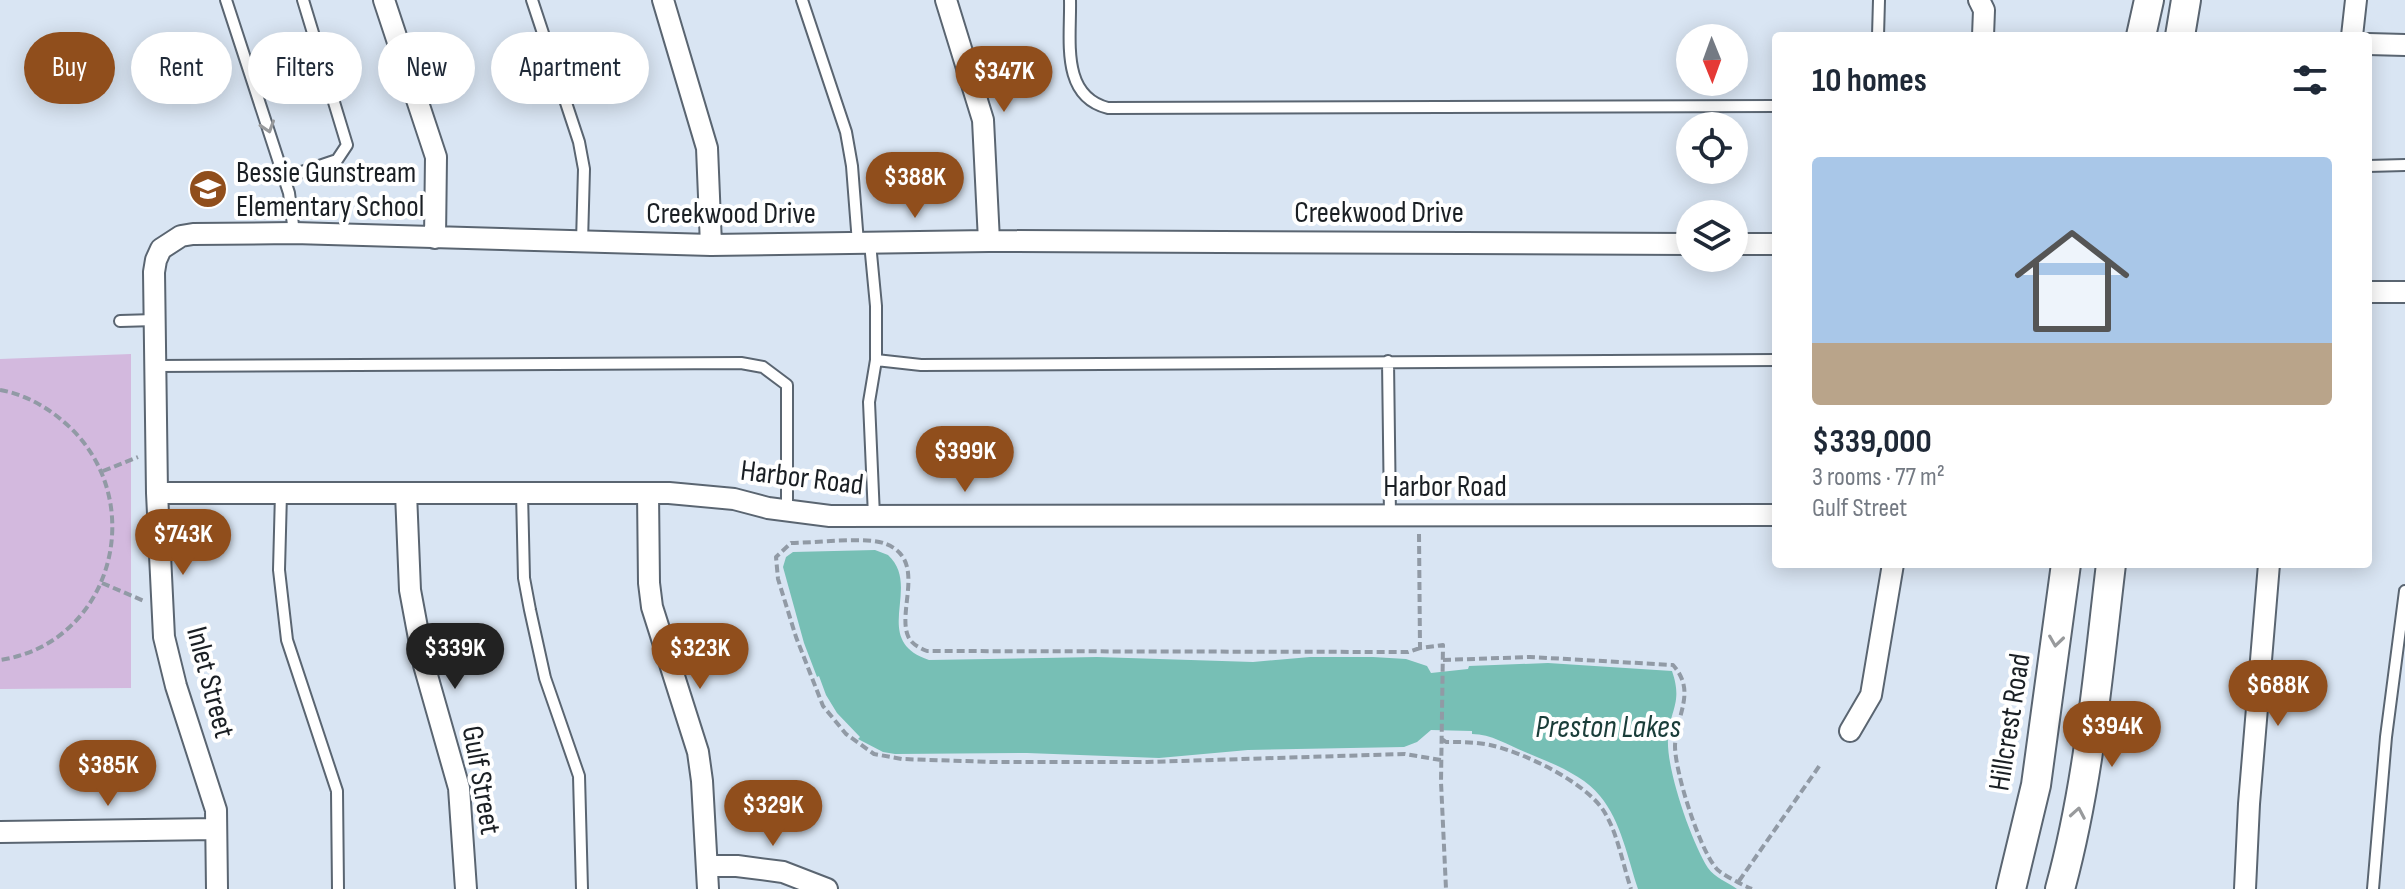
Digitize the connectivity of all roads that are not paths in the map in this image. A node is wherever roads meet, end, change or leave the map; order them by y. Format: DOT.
graph roads {
  1 [pos="226,0"];
  2 [pos="303,0"];
  3 [pos="384,0"];
  4 [pos="532,0"];
  5 [pos="663,0"];
  6 [pos="802,0"];
  7 [pos="946,0"];
  8 [pos="1070,0"];
  9 [pos="1879,0"];
  10 [pos="1979,0"];
  11 [pos="2149,0"];
  12 [pos="2186,0"];
  13 [pos="2356,0"];
  14 [pos="1878,32"];
  15 [pos="1983,32"];
  16 [pos="2142,32"];
  17 [pos="2181,32"];
  18 [pos="2352,32"];
  19 [pos="2372,44"];
  20 [pos="2405,45"];
  21 [pos="1772,106"];
  22 [pos="2405,165"];
  23 [pos="2372,166"];
  24 [pos="284,178"];
  25 [pos="294,233"];
  26 [pos="435,238"];
  27 [pos="989,241"];
  28 [pos="582,242"];
  29 [pos="864,243"];
  30 [pos="1676,244"];
  31 [pos="1748,244"];
  32 [pos="1772,244"];
  33 [pos="711,245"];
  34 [pos="161,249"];
  35 [pos="2372,292"];
  36 [pos="2405,292"];
  37 [pos="155,320"];
  38 [pos="120,321"];
  39 [pos="876,360"];
  40 [pos="1772,360"];
  41 [pos="1388,361"];
  42 [pos="155,366"];
  43 [pos="157,493"];
  44 [pos="281,493"];
  45 [pos="406,493"];
  46 [pos="522,493"];
  47 [pos="648,493"];
  48 [pos="787,511"];
  49 [pos="1772,515"];
  50 [pos="874,516"];
  51 [pos="1390,516"];
  52 [pos="1892,568"];
  53 [pos="2065,568"];
  54 [pos="2110,568"];
  55 [pos="2269,568"];
  56 [pos="2405,591"];
  57 [pos="1850,731"];
  58 [pos="216,829"];
  59 [pos="0,832"];
  60 [pos="708,866"];
  61 [pos="217,889"];
  62 [pos="338,889"];
  63 [pos="466,889"];
  64 [pos="582,889"];
  65 [pos="708,889"];
  66 [pos="827,889"];
  67 [pos="2011,889"];
  68 [pos="2060,889"];
  69 [pos="2245,889"];
  70 [pos="2373,889"];
  1 -- 24 [label="lane, one-way"];
  2 -- 24 [label="lane"];
  3 -- 26 [label="street"];
  4 -- 28 [label="lane"];
  5 -- 33 [label="street"];
  6 -- 29 [label="lane"];
  7 -- 27 [label="street"];
  8 -- 21 [label="lane"];
  9 -- 14 [label="lane"];
  10 -- 15 [label="street"];
  11 -- 16 [label="main road"];
  12 -- 17 [label="main road"];
  13 -- 18 [label="street"];
  19 -- 20 [label="street"];
  22 -- 23 [label="lane"];
  24 -- 25 [label="lane"];
  25 -- 26 [label="street, Creekwood Drive"];
  25 -- 34 [label="street, Creekwood Drive"];
  26 -- 28 [label="street, Creekwood Drive"];
  27 -- 29 [label="street, Creekwood Drive"];
  27 -- 30 [label="street, Creekwood Drive"];
  28 -- 33 [label="street, Creekwood Drive"];
  29 -- 33 [label="street, Creekwood Drive"];
  29 -- 39 [label="lane"];
  31 -- 32 [label="street"];
  34 -- 37 [label="street, Inlet Street"];
  35 -- 36 [label="street"];
  37 -- 38 [label="lane"];
  37 -- 42 [label="street, Inlet Street"];
  39 -- 41 [label="lane"];
  39 -- 50 [label="lane"];
  40 -- 41 [label="lane"];
  41 -- 51 [label="lane"];
  42 -- 43 [label="street, Inlet Street"];
  42 -- 48 [label="lane"];
  43 -- 44 [label="street, Harbor Road"];
  43 -- 58 [label="street, Inlet Street"];
  44 -- 45 [label="street, Harbor Road"];
  44 -- 62 [label="lane"];
  45 -- 46 [label="street, Harbor Road"];
  45 -- 63 [label="street, Gulf Street"];
  46 -- 47 [label="street, Harbor Road"];
  46 -- 64 [label="lane"];
  47 -- 48 [label="street, Harbor Road"];
  47 -- 60 [label="street"];
  48 -- 50 [label="street, Harbor Road"];
  49 -- 51 [label="street, Harbor Road"];
  50 -- 51 [label="street, Harbor Road"];
  52 -- 57 [label="street"];
  53 -- 67 [label="main road, Hillcrest Road, one-way"];
  68 -- 54 [label="main road, one-way"];
  55 -- 69 [label="street"];
  56 -- 70 [label="lane"];
  58 -- 59 [label="street"];
  58 -- 61 [label="street, Inlet Street"];
  60 -- 65 [label="street"];
  60 -- 66 [label="street"];
}
